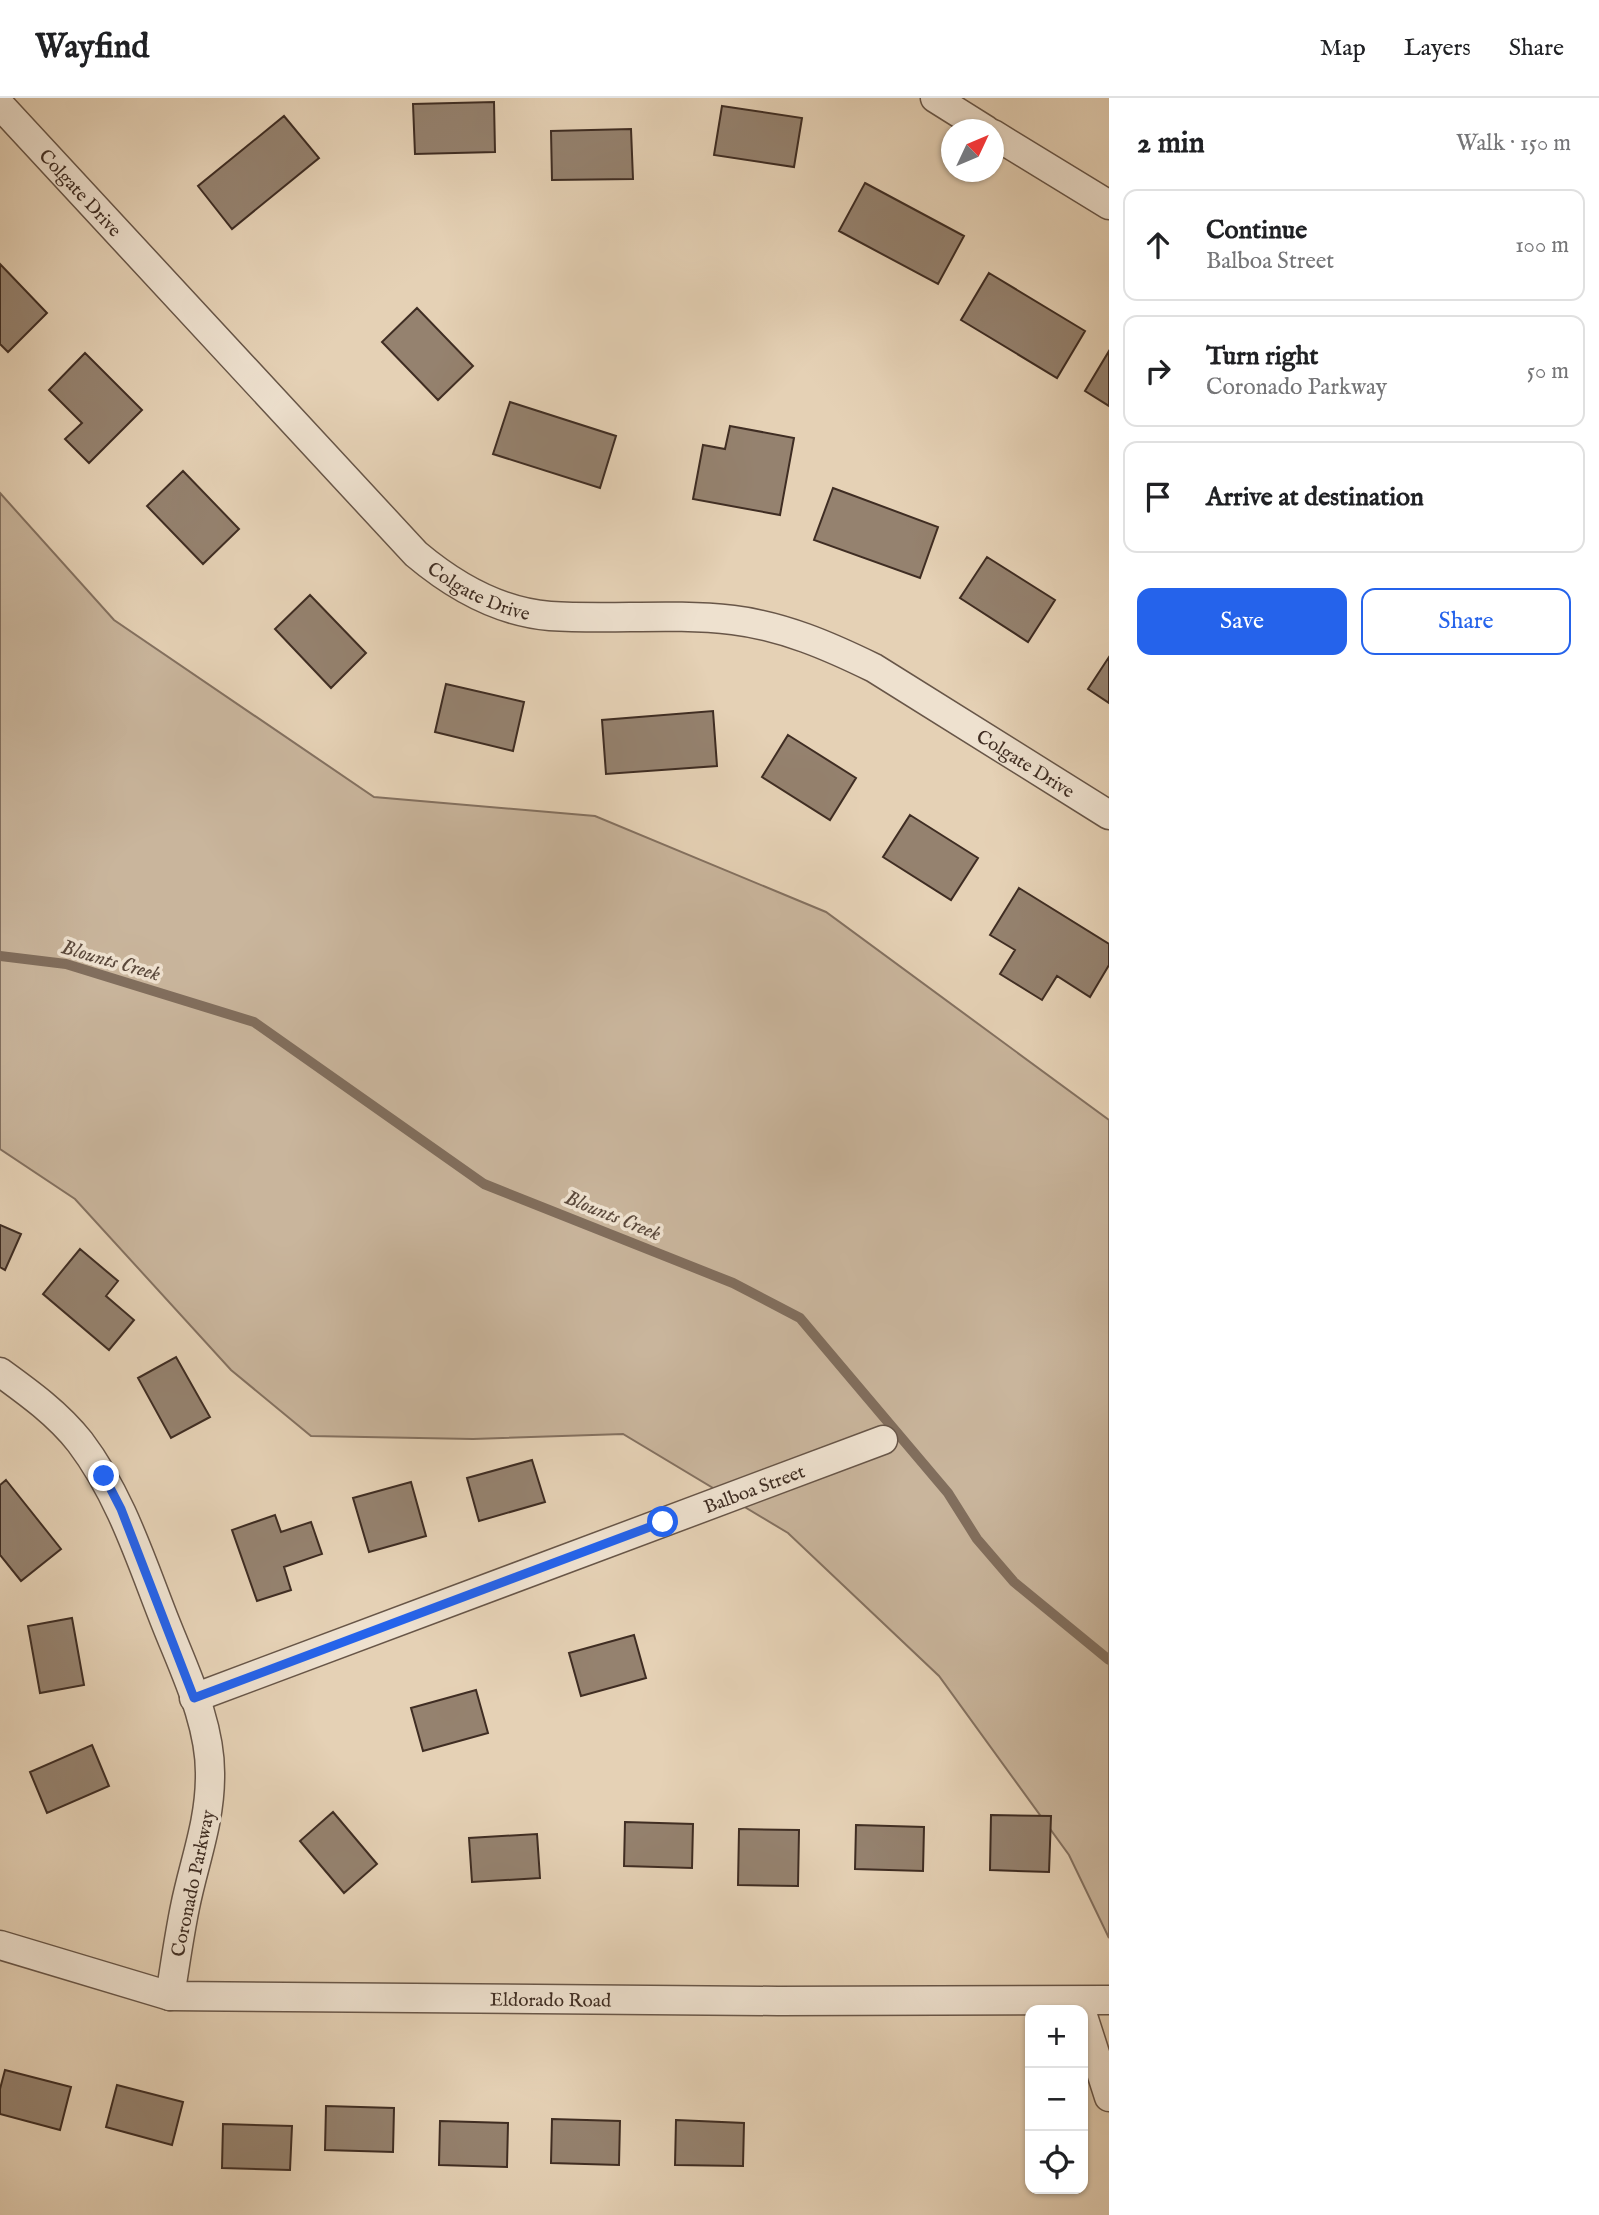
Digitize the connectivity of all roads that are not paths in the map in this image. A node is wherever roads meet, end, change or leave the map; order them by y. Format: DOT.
graph roads {
  1 [pos="9,98"];
  2 [pos="935,98"];
  3 [pos="0,105"];
  4 [pos="968,119"];
  5 [pos="1004,141"];
  6 [pos="1109,205"];
  7 [pos="1109,815"];
  8 [pos="0,1372"];
  9 [pos="883,1440"];
  10 [pos="194,1698"];
  11 [pos="0,1945"];
  12 [pos="170,1996"];
  13 [pos="1109,2000"];
  14 [pos="1088,2007"];
  15 [pos="1025,2008"];
  16 [pos="1088,2033"];
  17 [pos="1109,2097"];
  1 -- 3 [label="street"];
  2 -- 4 [label="street"];
  3 -- 7 [label="street, Colgate Drive"];
  5 -- 6 [label="street"];
  8 -- 10 [label="street, Coronado Parkway"];
  9 -- 10 [label="street, Balboa Street"];
  10 -- 12 [label="street, Coronado Parkway"];
  11 -- 12 [label="street, Eldorado Road"];
  12 -- 15 [label="street, Eldorado Road"];
  13 -- 14 [label="street, Eldorado Road"];
  16 -- 17 [label="street"];
}
